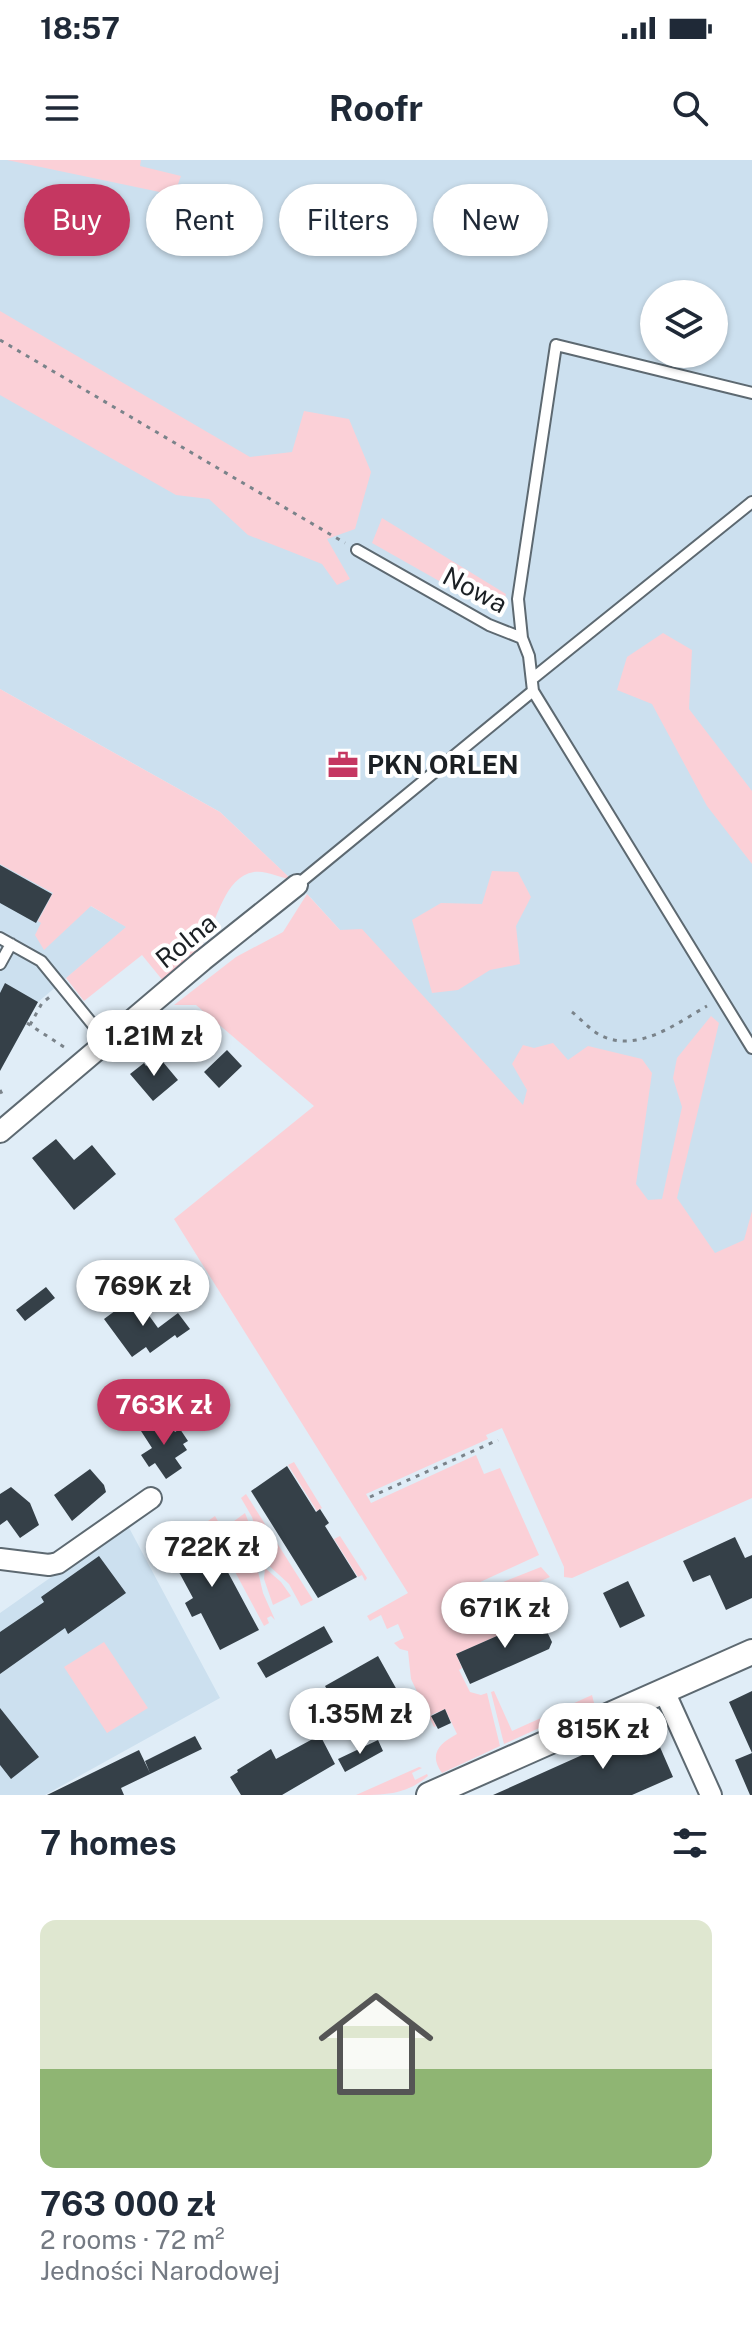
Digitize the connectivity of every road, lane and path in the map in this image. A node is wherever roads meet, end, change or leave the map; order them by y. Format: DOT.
graph roads {
  1 [pos="0,340"];
  2 [pos="752,393"];
  3 [pos="752,502"];
  4 [pos="357,550"];
  5 [pos="522,638"];
  6 [pos="533,685"];
  7 [pos="297,885"];
  8 [pos="0,938"];
  9 [pos="11,944"];
  10 [pos="0,964"];
  11 [pos="62,987"];
  12 [pos="721,998"];
  13 [pos="572,1012"];
  14 [pos="45,1026"];
  15 [pos="41,1032"];
  16 [pos="107,1042"];
  17 [pos="752,1048"];
  18 [pos="84,1061"];
  19 [pos="0,1090"];
  20 [pos="3,1096"];
  21 [pos="0,1132"];
  22 [pos="498,1440"];
  23 [pos="370,1497"];
  24 [pos="151,1498"];
  25 [pos="0,1559"];
  26 [pos="752,1652"];
  27 [pos="664,1691"];
  28 [pos="429,1795"];
  29 [pos="711,1795"];
  1 -- 4 [label="path"];
  2 -- 5 [label="lane"];
  3 -- 6 [label="lane"];
  4 -- 5 [label="lane, Nowa"];
  5 -- 6 [label="lane, Nowa"];
  6 -- 7 [label="lane"];
  6 -- 12 [label="lane, Nowa"];
  7 -- 16 [label="street, Rolna"];
  8 -- 9 [label="lane"];
  9 -- 10 [label="lane"];
  9 -- 11 [label="lane"];
  11 -- 15 [label="path"];
  11 -- 16 [label="lane"];
  12 -- 13 [label="path"];
  12 -- 17 [label="lane, Nowa"];
  14 -- 15 [label="path"];
  15 -- 18 [label="path"];
  16 -- 18 [label="street, Rolna"];
  18 -- 21 [label="street, Rolna"];
  19 -- 20 [label="path"];
  22 -- 23 [label="path"];
  24 -- 25 [label="street"];
  26 -- 27 [label="street"];
  27 -- 28 [label="street"];
  27 -- 29 [label="street"];
}
